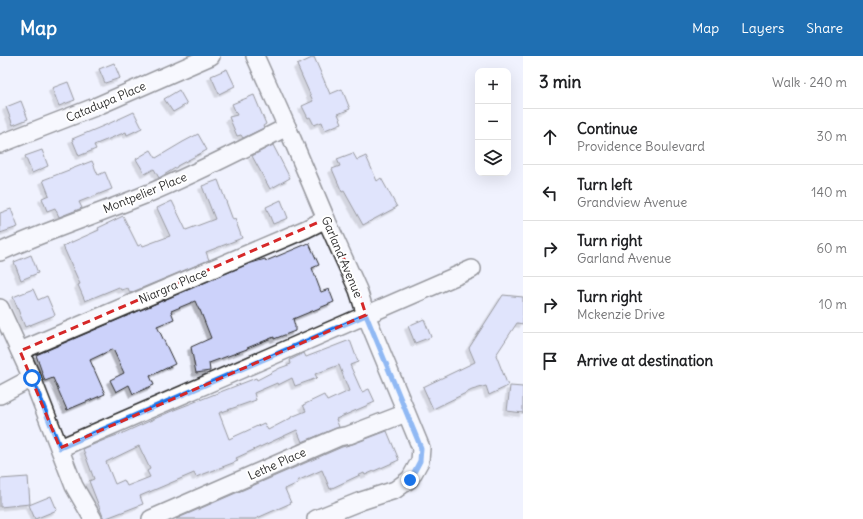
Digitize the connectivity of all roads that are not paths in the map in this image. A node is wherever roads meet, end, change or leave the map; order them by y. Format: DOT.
graph roads {
  1 [pos="210,56"];
  2 [pos="255,56"];
  3 [pos="287,127"];
  4 [pos="0,144"];
  5 [pos="326,219"];
  6 [pos="0,252"];
  7 [pos="472,268"];
  8 [pos="0,308"];
  9 [pos="366,315"];
  10 [pos="20,351"];
  11 [pos="32,378"];
  12 [pos="0,395"];
  13 [pos="406,413"];
  14 [pos="60,448"];
  15 [pos="93,519"];
  16 [pos="151,519"];
  17 [pos="316,519"];
  1 -- 4 [label="street, Catadupa Place"];
  2 -- 3 [label="street, Garland Avenue"];
  3 -- 5 [label="street, Garland Avenue"];
  3 -- 6 [label="street, Montpelier Place"];
  5 -- 9 [label="street, Garland Avenue"];
  5 -- 10 [label="street, Niargra Place"];
  7 -- 9 [label="street"];
  8 -- 10 [label="street"];
  9 -- 13 [label="street, Garland Avenue"];
  9 -- 14 [label="street"];
  10 -- 11 [label="street"];
  11 -- 12 [label="street"];
  11 -- 14 [label="street"];
  13 -- 16 [label="street, Lethe Place"];
  13 -- 17 [label="street, Garland Avenue"];
  14 -- 15 [label="street"];
}
